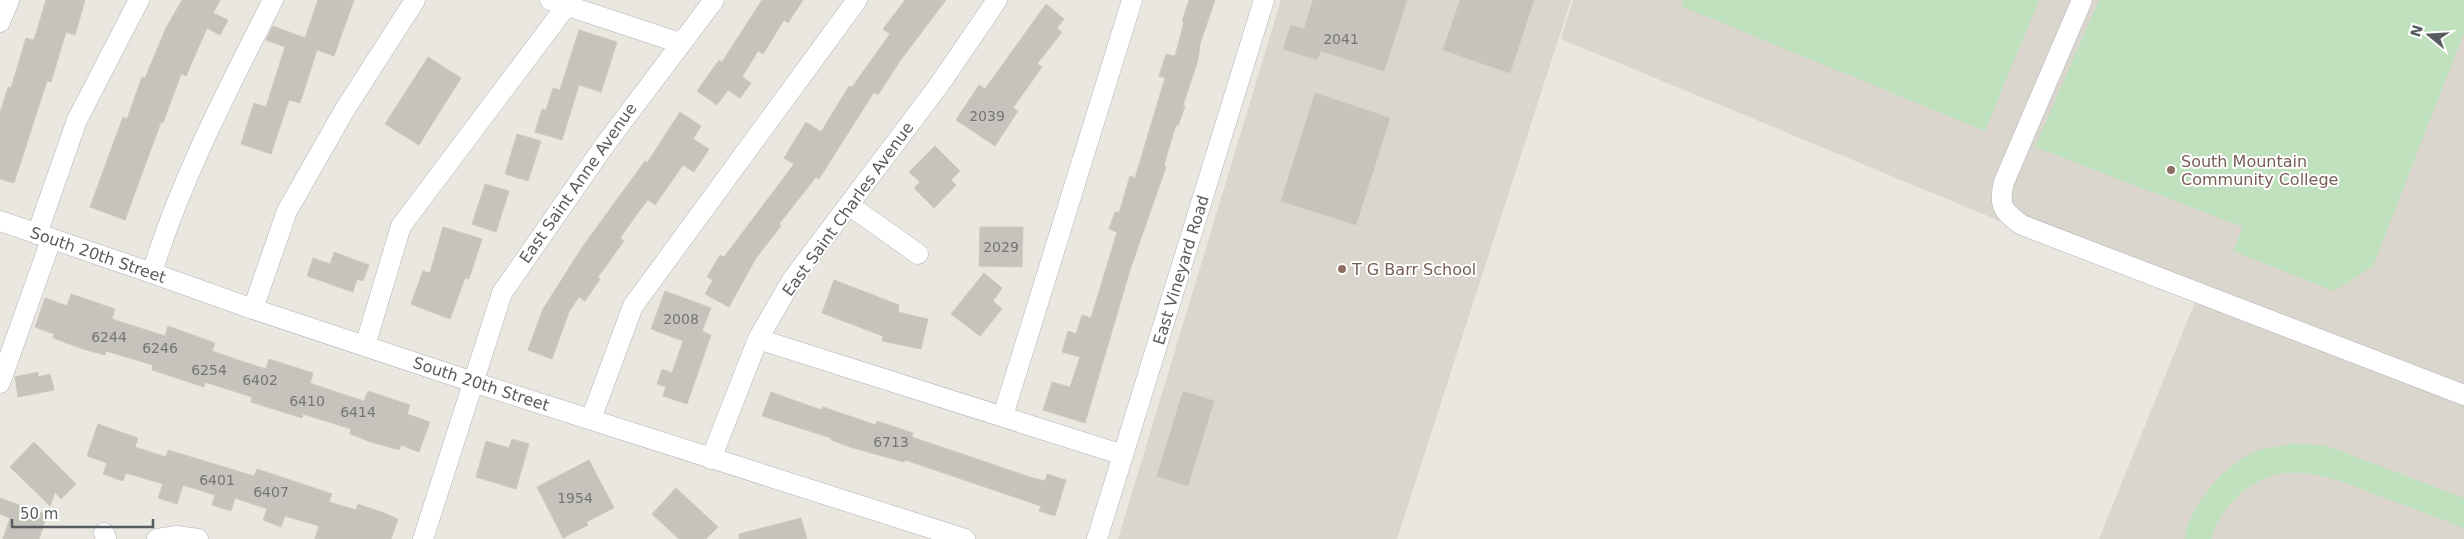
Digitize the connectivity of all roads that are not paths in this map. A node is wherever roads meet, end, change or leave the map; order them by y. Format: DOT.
graph roads {
  1 [pos="9,0"];
  2 [pos="139,0"];
  3 [pos="273,0"];
  4 [pos="415,0"];
  5 [pos="714,0"];
  6 [pos="857,0"];
  7 [pos="997,0"];
  8 [pos="1132,0"];
  9 [pos="1264,0"];
  10 [pos="2082,0"];
  11 [pos="559,3"];
  12 [pos="0,22"];
  13 [pos="680,43"];
  14 [pos="848,205"];
  15 [pos="0,222"];
  16 [pos="44,237"];
  17 [pos="918,254"];
  18 [pos="152,272"];
  19 [pos="253,309"];
  20 [pos="758,339"];
  21 [pos="365,346"];
  22 [pos="4,359"];
  23 [pos="473,382"];
  24 [pos="0,383"];
  25 [pos="2464,395"];
  26 [pos="1003,416"];
  27 [pos="591,419"];
  28 [pos="1123,456"];
  29 [pos="711,459"];
  30 [pos="157,539"];
  31 [pos="198,539"];
  32 [pos="423,539"];
  33 [pos="965,539"];
  34 [pos="1097,539"];
  1 -- 12 [label="street"];
  2 -- 16 [label="street"];
  3 -- 18 [label="street"];
  4 -- 19 [label="street"];
  5 -- 13 [label="street, East Saint Anne Avenue"];
  6 -- 27 [label="street"];
  7 -- 14 [label="street, East Saint Charles Avenue"];
  8 -- 26 [label="street"];
  9 -- 28 [label="street, East Vineyard Road"];
  10 -- 25 [label="street"];
  11 -- 13 [label="street"];
  11 -- 21 [label="street"];
  13 -- 23 [label="street, East Saint Anne Avenue"];
  14 -- 17 [label="street"];
  14 -- 20 [label="street, East Saint Charles Avenue"];
  15 -- 16 [label="street, South 20th Street"];
  16 -- 18 [label="street, South 20th Street"];
  16 -- 22 [label="street"];
  18 -- 19 [label="street, South 20th Street"];
  19 -- 21 [label="street, South 20th Street"];
  20 -- 26 [label="street"];
  20 -- 29 [label="street, East Saint Charles Avenue"];
  21 -- 23 [label="street, South 20th Street"];
  22 -- 24 [label="street"];
  23 -- 27 [label="street, South 20th Street"];
  23 -- 32 [label="street, East Saint Anne Avenue"];
  26 -- 28 [label="street"];
  27 -- 29 [label="street, South 20th Street"];
  28 -- 34 [label="street, East Vineyard Road"];
  29 -- 33 [label="street, South 20th Street"];
  30 -- 31 [label="street"];
}
